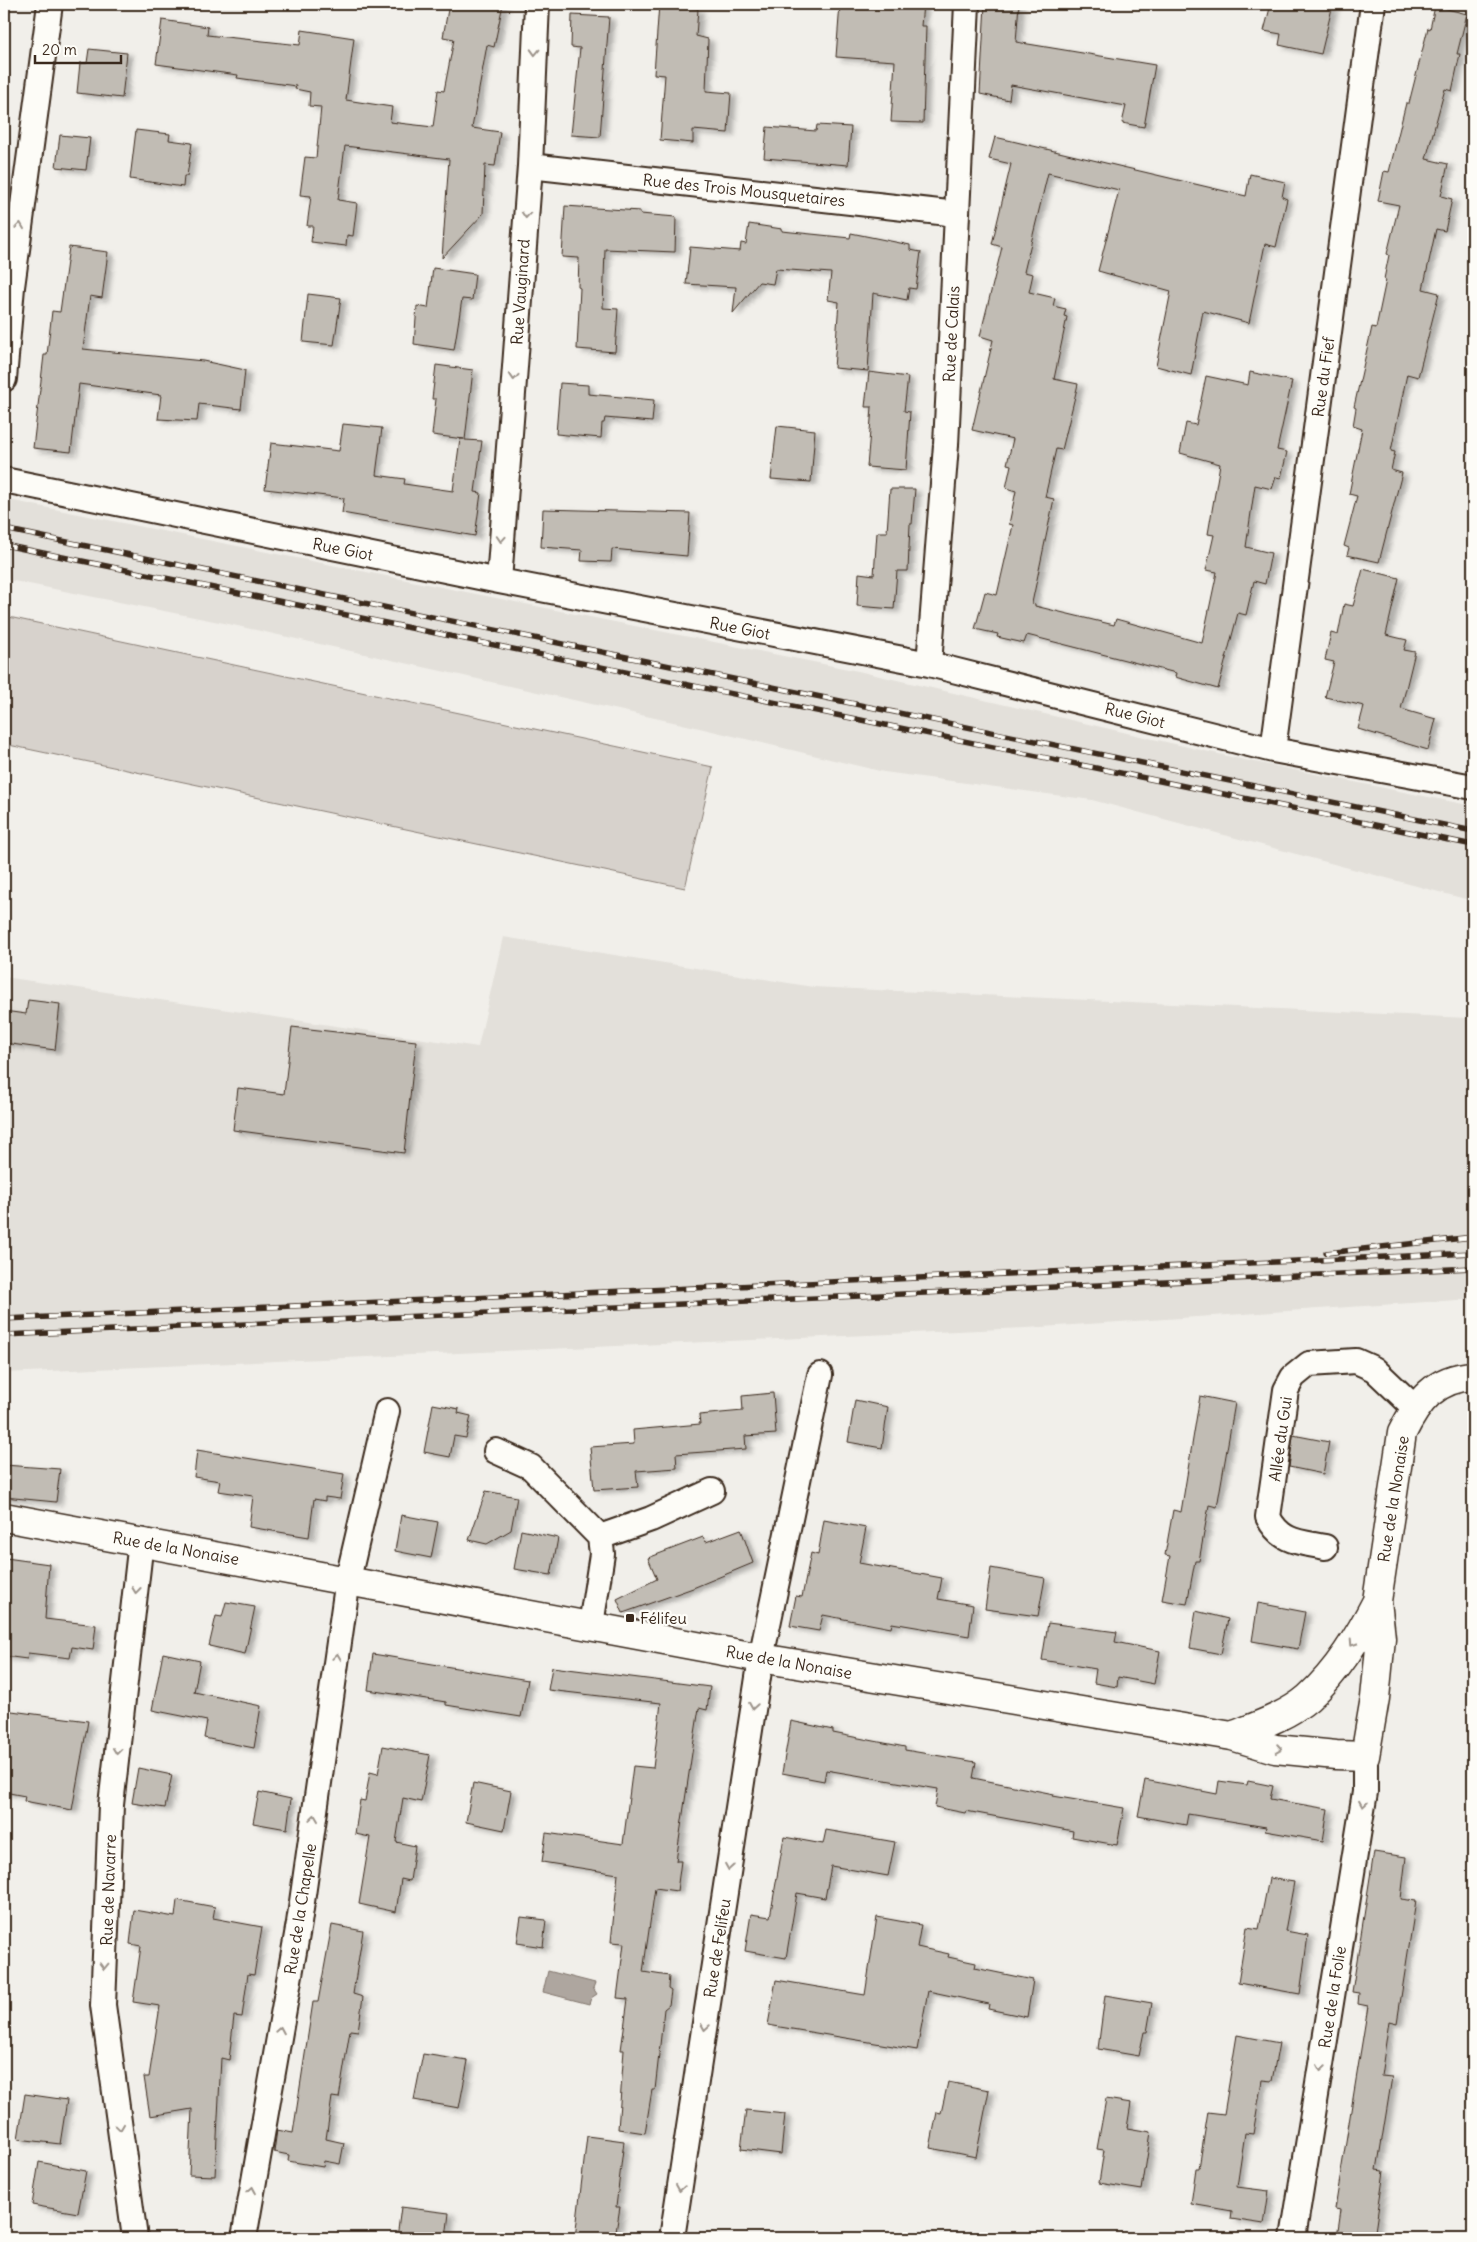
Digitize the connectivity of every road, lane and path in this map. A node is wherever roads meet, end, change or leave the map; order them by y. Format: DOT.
graph roads {
  1 [pos="50,4"];
  2 [pos="537,4"];
  3 [pos="967,4"];
  4 [pos="1373,4"];
  5 [pos="530,166"];
  6 [pos="957,214"];
  7 [pos="8,286"];
  8 [pos="4,379"];
  9 [pos="4,480"];
  10 [pos="499,581"];
  11 [pos="929,664"];
  12 [pos="1273,750"];
  13 [pos="1473,787"];
  14 [pos="820,1375"];
  15 [pos="1473,1376"];
  16 [pos="1414,1408"];
  17 [pos="387,1411"];
  18 [pos="496,1451"];
  19 [pos="712,1491"];
  20 [pos="4,1517"];
  21 [pos="600,1537"];
  22 [pos="141,1541"];
  23 [pos="1326,1547"];
  24 [pos="348,1579"];
  25 [pos="1377,1601"];
  26 [pos="591,1625"];
  27 [pos="761,1658"];
  28 [pos="1232,1736"];
  29 [pos="1365,1756"];
  30 [pos="135,2238"];
  31 [pos="244,2238"];
  32 [pos="672,2238"];
  33 [pos="1293,2238"];
  7 -- 1 [label="street, one-way"];
  2 -- 5 [label="street, Rue Vauginard, one-way"];
  3 -- 6 [label="street, Rue de Calais"];
  4 -- 12 [label="street, Rue du Fief"];
  5 -- 6 [label="street, Rue des Trois Mousquetaires"];
  5 -- 10 [label="street, Rue Vauginard, one-way"];
  6 -- 11 [label="street, Rue de Calais"];
  7 -- 8 [label="street"];
  9 -- 10 [label="street, Rue Giot"];
  10 -- 11 [label="street, Rue Giot"];
  11 -- 12 [label="street, Rue Giot"];
  12 -- 13 [label="street, Rue Giot"];
  14 -- 27 [label="street, Rue de Felifeu"];
  15 -- 16 [label="main road, Rue de la Nonaise"];
  16 -- 23 [label="street, Allée du Gui"];
  16 -- 25 [label="main road, Rue de la Nonaise"];
  17 -- 24 [label="street"];
  18 -- 21 [label="street"];
  19 -- 21 [label="street"];
  20 -- 22 [label="main road, Rue de la Nonaise"];
  21 -- 26 [label="street"];
  22 -- 24 [label="main road, Rue de la Nonaise"];
  22 -- 30 [label="street, Rue de Navarre, one-way"];
  24 -- 26 [label="main road, Rue de la Nonaise"];
  31 -- 24 [label="street, Rue de la Chapelle, one-way"];
  25 -- 28 [label="main road, Rue de la Nonaise, one-way"];
  25 -- 29 [label="main road, Rue de la Nonaise"];
  26 -- 27 [label="main road, Rue de la Nonaise"];
  27 -- 28 [label="main road, Rue de la Nonaise"];
  27 -- 32 [label="street, Rue de Felifeu, one-way"];
  28 -- 29 [label="main road, Rue de la Nonaise, one-way"];
  29 -- 33 [label="street, Rue de la Folie, one-way"];
}
